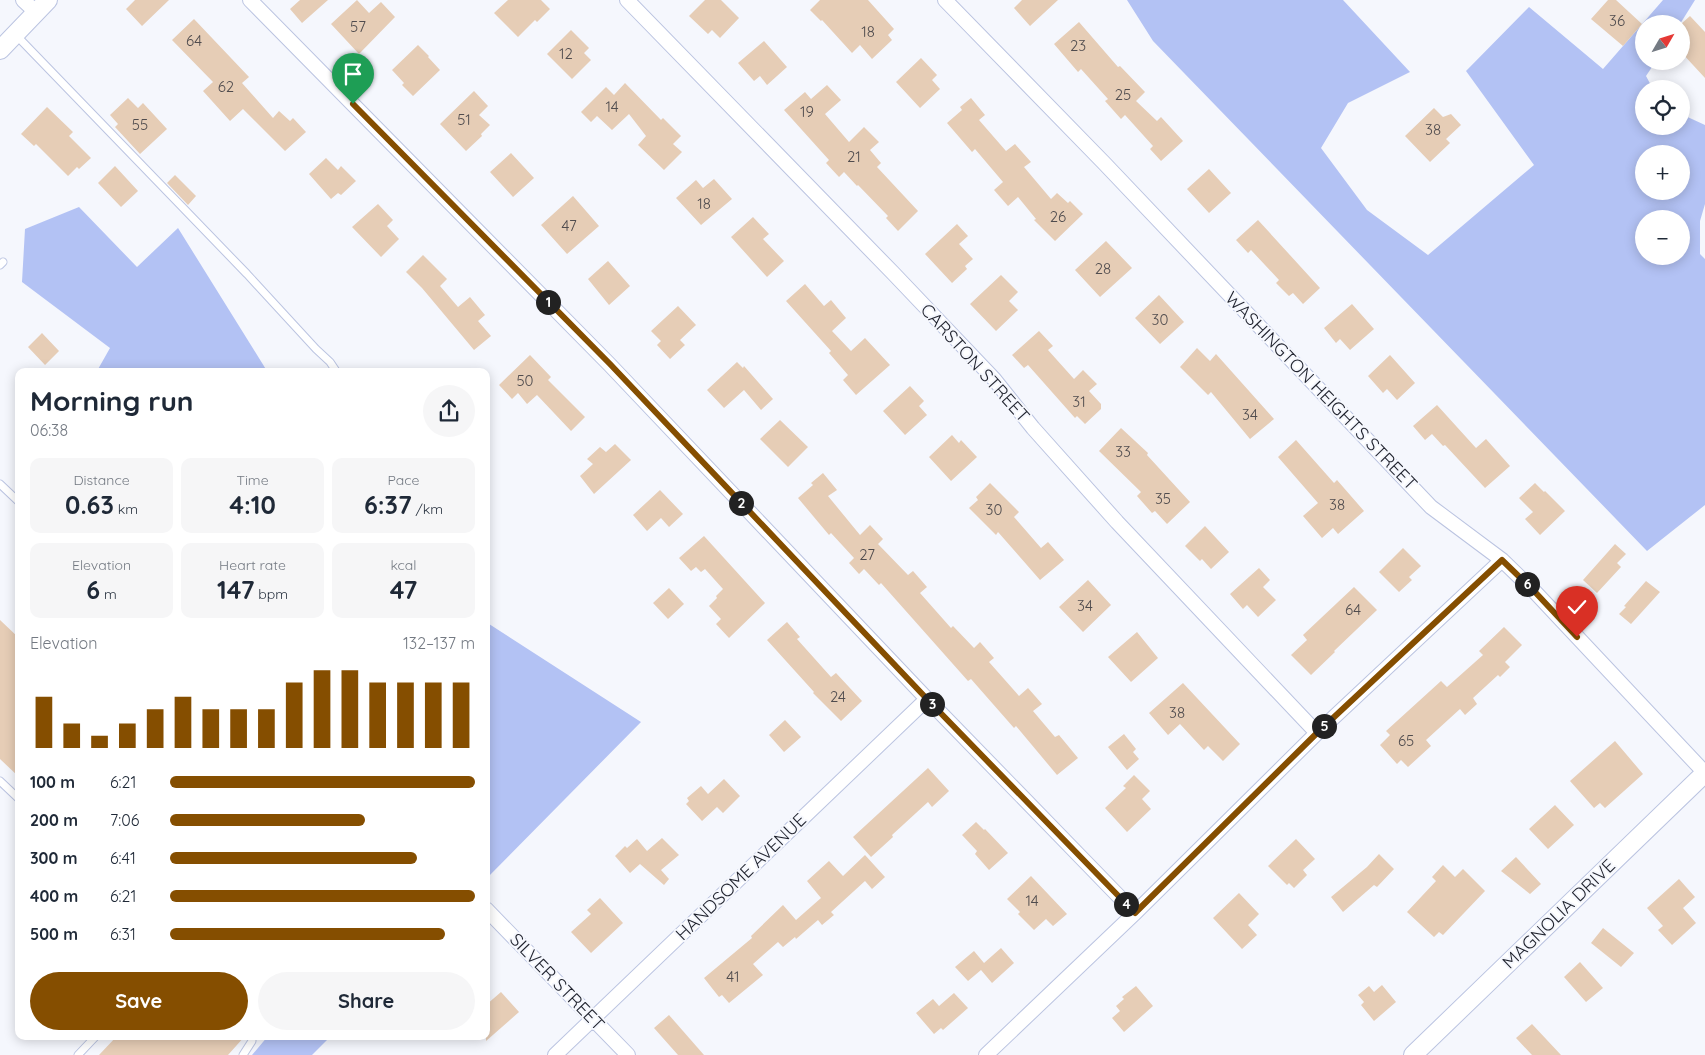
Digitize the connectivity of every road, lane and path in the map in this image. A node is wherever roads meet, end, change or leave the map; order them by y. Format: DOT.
graph roads {
  1 [pos="23,0"];
  2 [pos="250,0"];
  3 [pos="627,0"];
  4 [pos="945,0"];
  5 [pos="42,6"];
  6 [pos="15,34"];
  7 [pos="0,50"];
  8 [pos="334,368"];
  9 [pos="0,484"];
  10 [pos="15,498"];
  11 [pos="1502,560"];
  12 [pos="927,699"];
  13 [pos="1317,733"];
  14 [pos="1705,773"];
  15 [pos="0,781"];
  16 [pos="15,795"];
  17 [pos="490,913"];
  18 [pos="1135,913"];
  19 [pos="593,1018"];
  20 [pos="92,1040"];
  21 [pos="252,1040"];
  22 [pos="78,1055"];
  23 [pos="244,1055"];
  24 [pos="555,1055"];
  25 [pos="628,1055"];
  26 [pos="986,1055"];
  27 [pos="1413,1055"];
  1 -- 5 [label="street"];
  2 -- 12 [label="street"];
  3 -- 13 [label="street, CARSTON STREET"];
  4 -- 11 [label="street, WASHINGTON HEIGHTS STREET"];
  5 -- 6 [label="street"];
  6 -- 7 [label="street"];
  6 -- 8 [label="lane"];
  9 -- 10 [label="lane"];
  11 -- 13 [label="street"];
  11 -- 14 [label="street, WASHINGTON HEIGHTS STREET"];
  12 -- 18 [label="street"];
  12 -- 19 [label="street, HANDSOME AVENUE"];
  13 -- 18 [label="street"];
  14 -- 27 [label="street, MAGNOLIA DRIVE"];
  15 -- 16 [label="lane"];
  17 -- 19 [label="street, SILVER STREET"];
  18 -- 26 [label="street"];
  19 -- 24 [label="street, HANDSOME AVENUE"];
  19 -- 25 [label="street, SILVER STREET"];
  20 -- 22 [label="lane"];
  21 -- 23 [label="lane"];
}
